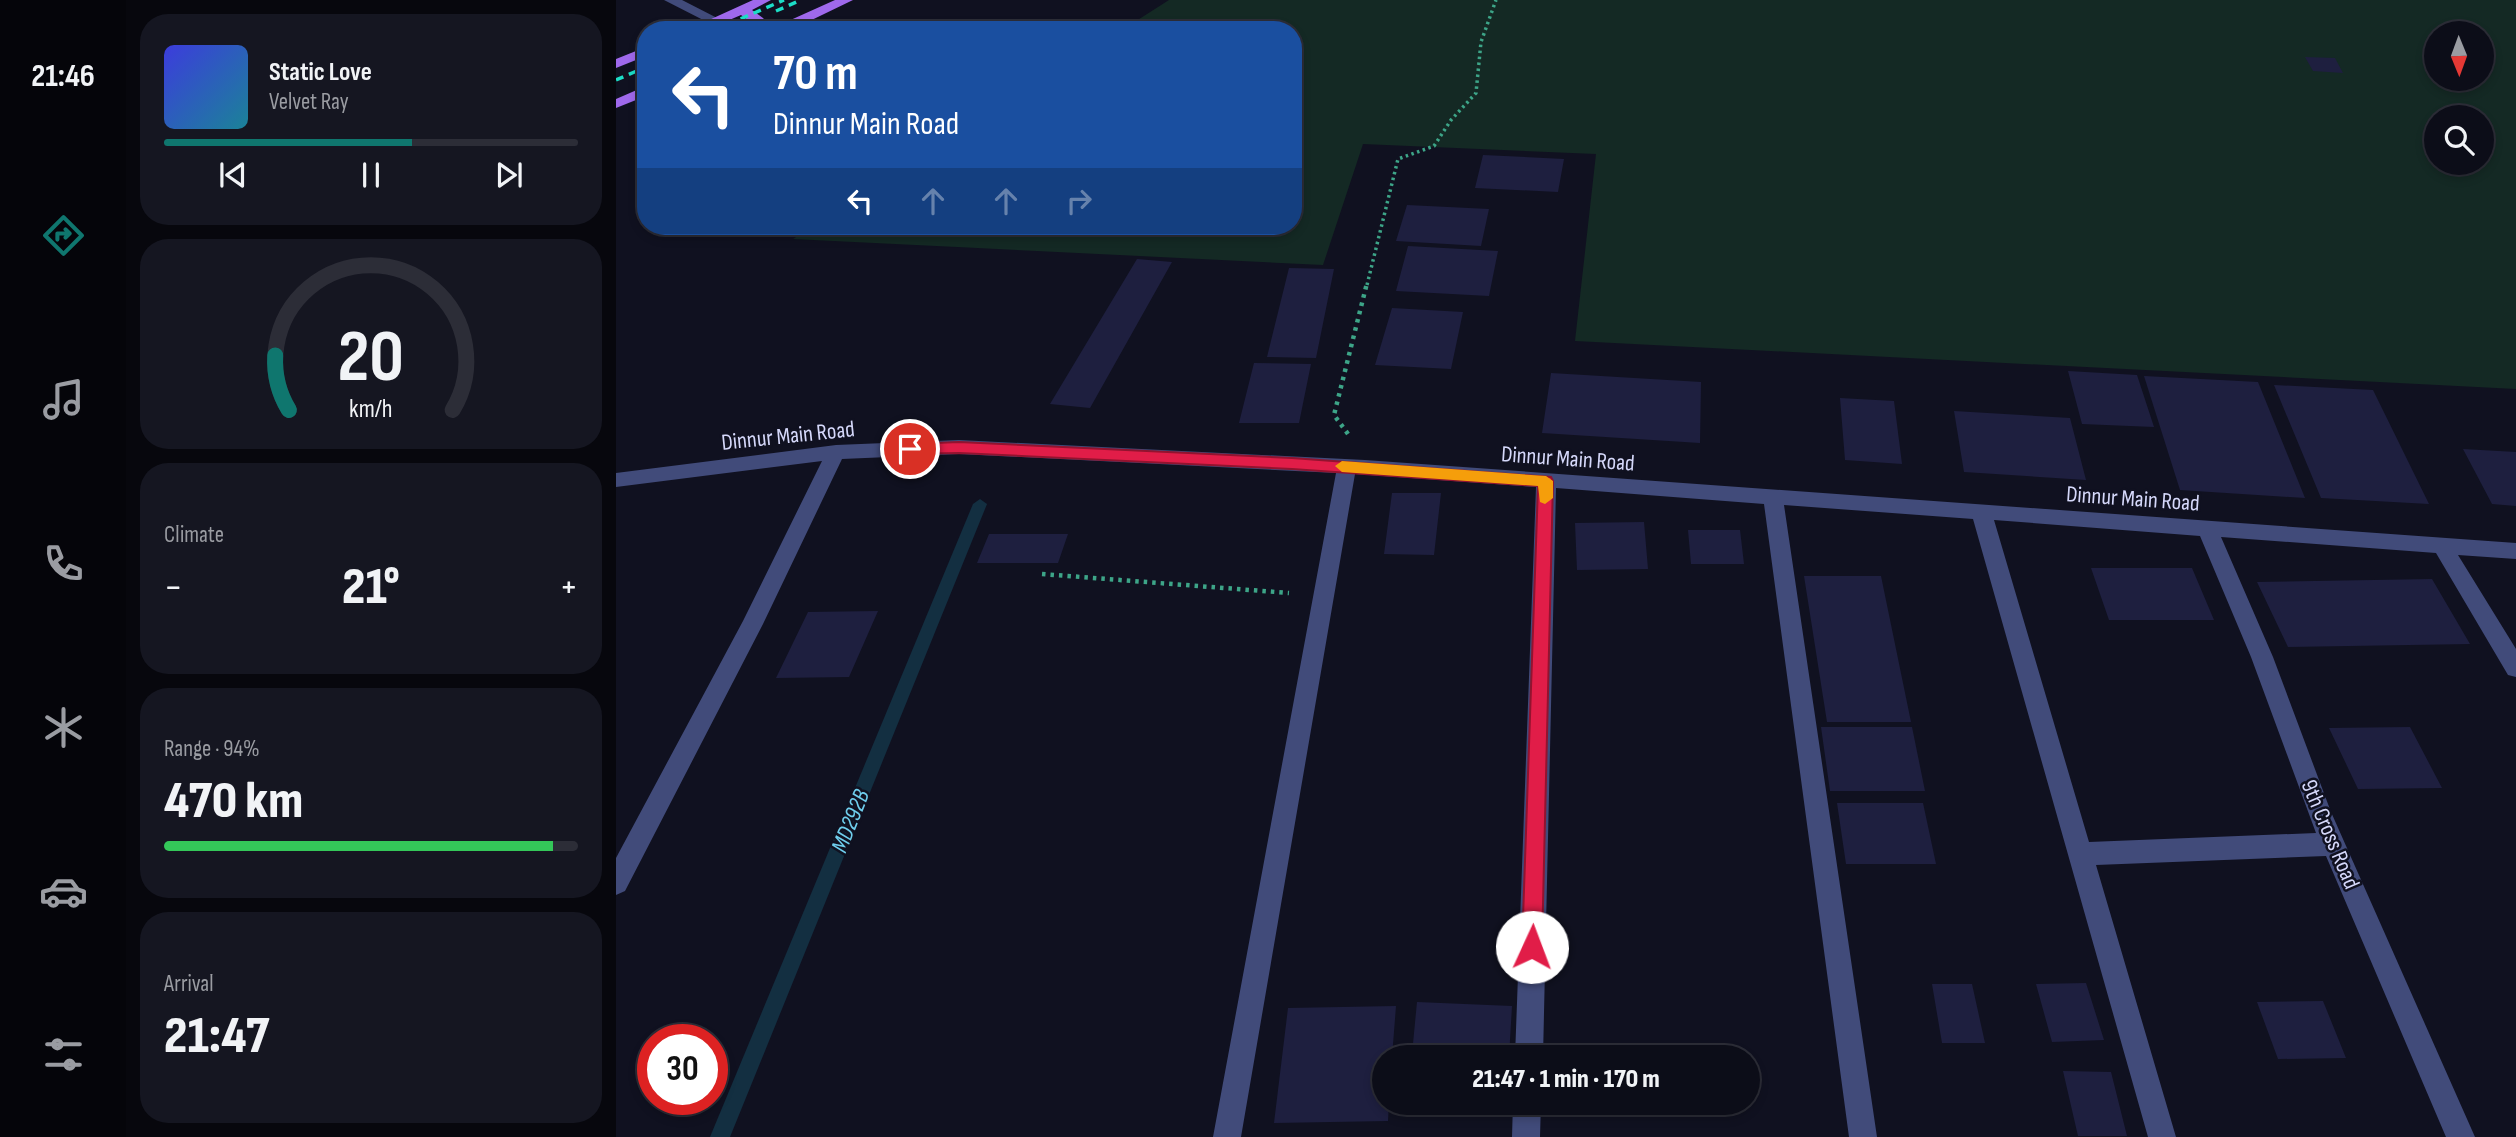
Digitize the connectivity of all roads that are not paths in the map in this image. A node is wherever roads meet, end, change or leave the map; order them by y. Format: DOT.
graph roads {
  1 [pos="671,0"];
  2 [pos="764,0"];
  3 [pos="846,0"];
  4 [pos="742,9"];
  5 [pos="716,21"];
  6 [pos="758,21"];
  7 [pos="799,21"];
  8 [pos="637,55"];
  9 [pos="616,64"];
  10 [pos="637,94"];
  11 [pos="616,104"];
  12 [pos="836,452"];
  13 [pos="1347,466"];
  14 [pos="616,481"];
  15 [pos="1546,481"];
  16 [pos="1773,497"];
  17 [pos="1981,512"];
  18 [pos="2207,528"];
  19 [pos="2442,546"];
  20 [pos="2516,551"];
  21 [pos="2516,668"];
  22 [pos="2334,845"];
  23 [pos="2080,854"];
  24 [pos="616,883"];
  25 [pos="1529,1045"];
  26 [pos="1527,1115"];
  27 [pos="1227,1137"];
  28 [pos="1526,1137"];
  29 [pos="1863,1137"];
  30 [pos="2162,1137"];
  31 [pos="2461,1137"];
  1 -- 5 [label="street"];
  2 -- 4 [label="main road"];
  3 -- 7 [label="main road"];
  4 -- 5 [label="main road"];
  4 -- 6 [label="main road"];
  8 -- 9 [label="main road"];
  10 -- 11 [label="main road"];
  12 -- 13 [label="street, Dinnur Main Road"];
  12 -- 14 [label="street, Dinnur Main Road"];
  12 -- 24 [label="street"];
  13 -- 15 [label="street, Dinnur Main Road"];
  13 -- 27 [label="street"];
  15 -- 16 [label="street, Dinnur Main Road"];
  15 -- 25 [label="street"];
  16 -- 17 [label="street, Dinnur Main Road"];
  16 -- 29 [label="street"];
  17 -- 18 [label="street, Dinnur Main Road"];
  17 -- 23 [label="street"];
  18 -- 19 [label="street, Dinnur Main Road"];
  18 -- 22 [label="street, 9th Cross Road"];
  19 -- 20 [label="street, Dinnur Main Road"];
  19 -- 21 [label="street"];
  22 -- 23 [label="street"];
  22 -- 31 [label="street, 9th Cross Road"];
  23 -- 30 [label="street"];
  26 -- 28 [label="street"];
}
